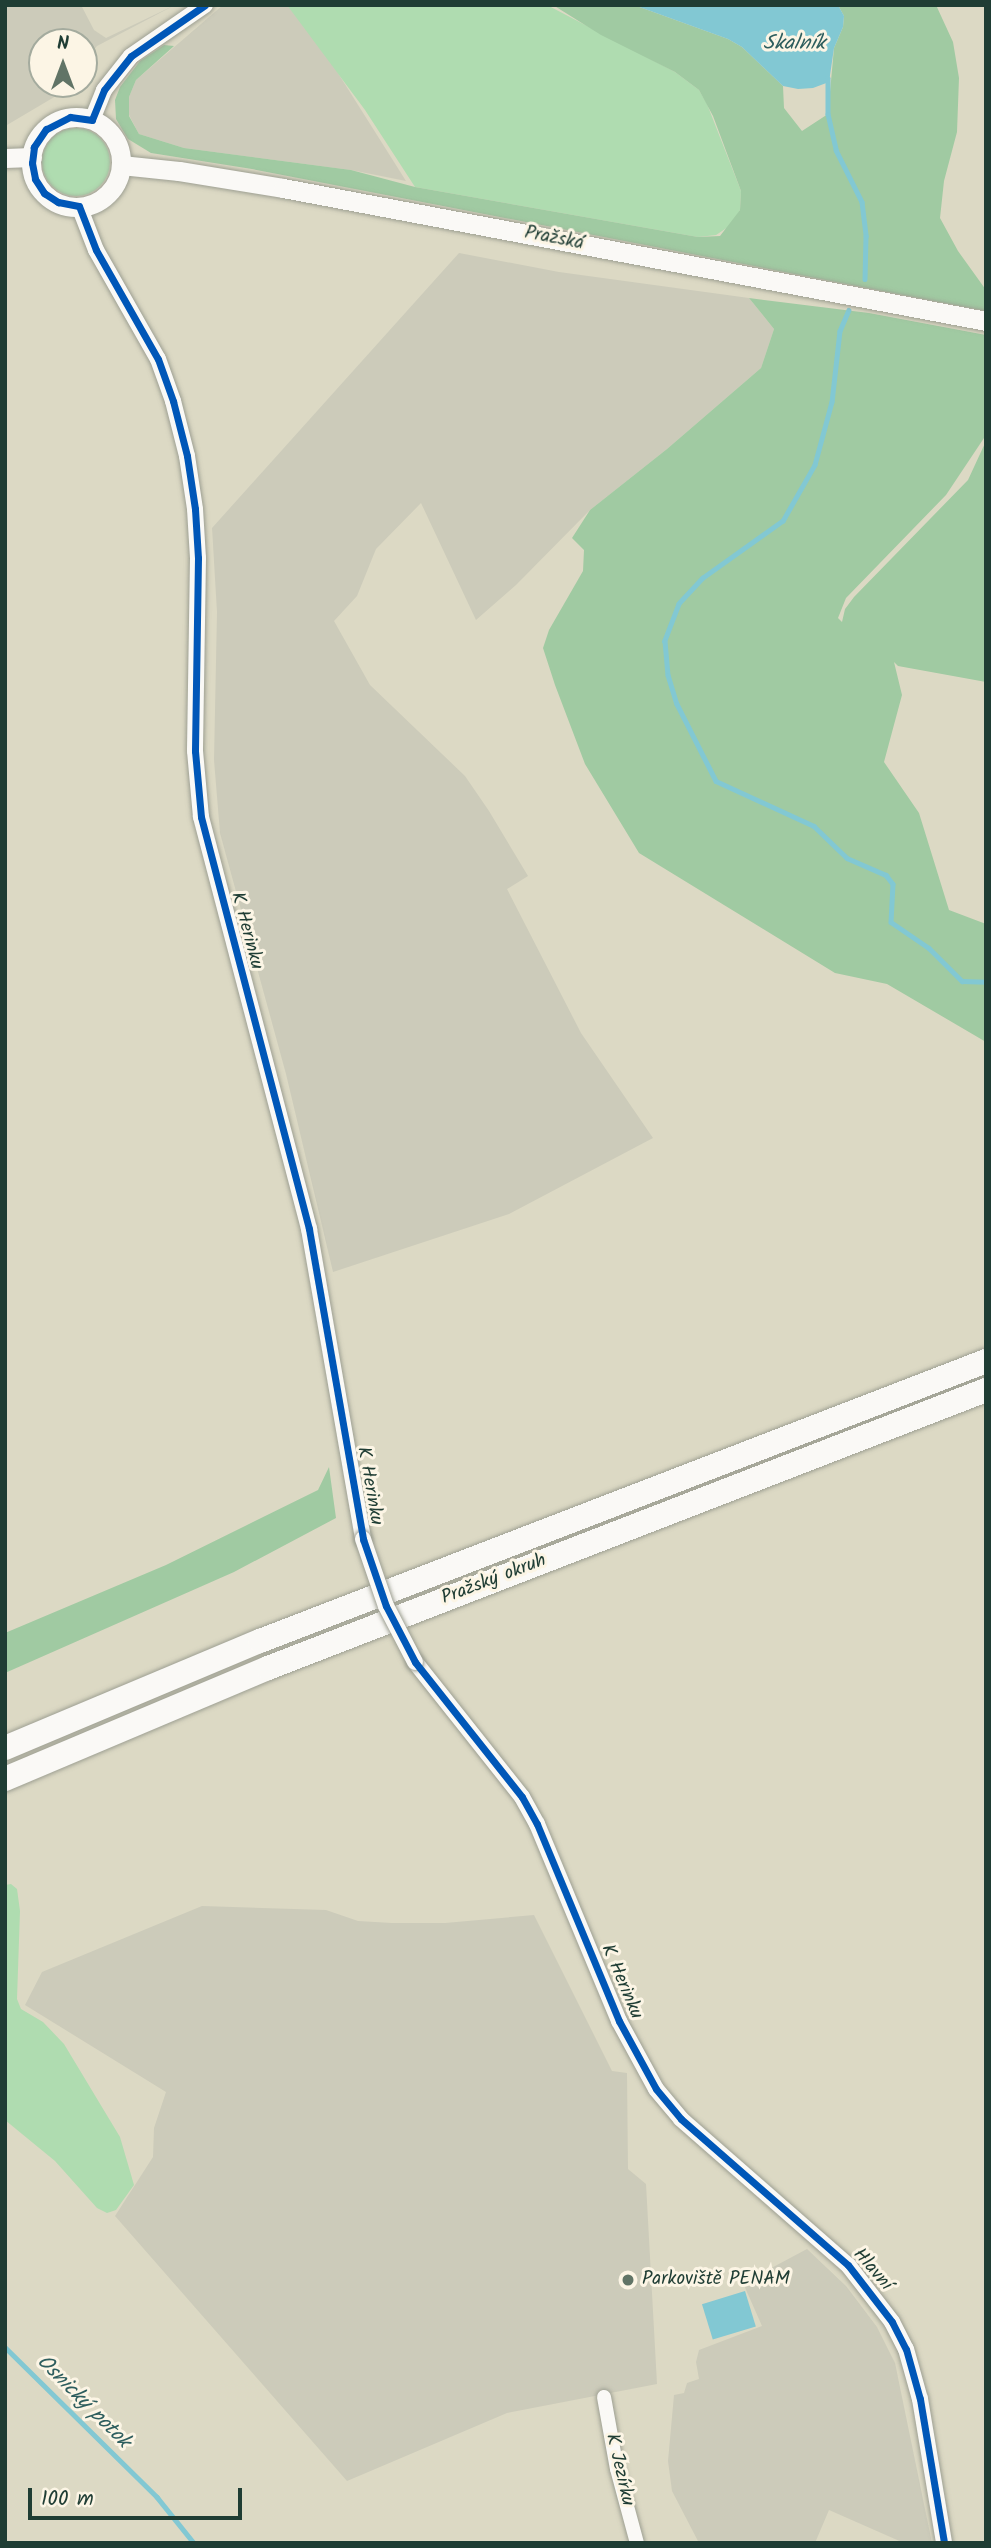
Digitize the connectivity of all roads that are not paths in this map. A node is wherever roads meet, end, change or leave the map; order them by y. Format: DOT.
graph roads {
  1 [pos="205,5"];
  2 [pos="92,120"];
  3 [pos="32,157"];
  4 [pos="5,158"];
  5 [pos="121,165"];
  6 [pos="79,206"];
  7 [pos="986,321"];
  8 [pos="986,1361"];
  9 [pos="986,1391"];
  10 [pos="5,1748"];
  11 [pos="5,1779"];
  12 [pos="656,2089"];
  13 [pos="604,2397"];
  14 [pos="637,2543"];
  15 [pos="944,2543"];
  1 -- 2 [label="street"];
  2 -- 3 [label="main road"];
  2 -- 5 [label="main road"];
  3 -- 4 [label="main road"];
  3 -- 6 [label="main road"];
  5 -- 6 [label="main road"];
  5 -- 7 [label="main road, Pražská"];
  6 -- 12 [label="street, K Herinku, bridge"];
  8 -- 10 [label="highway, Pražský okruh"];
  9 -- 11 [label="highway, Pražský okruh"];
  12 -- 15 [label="street, Hlavní"];
  13 -- 14 [label="street, K Jezírku"];
}
